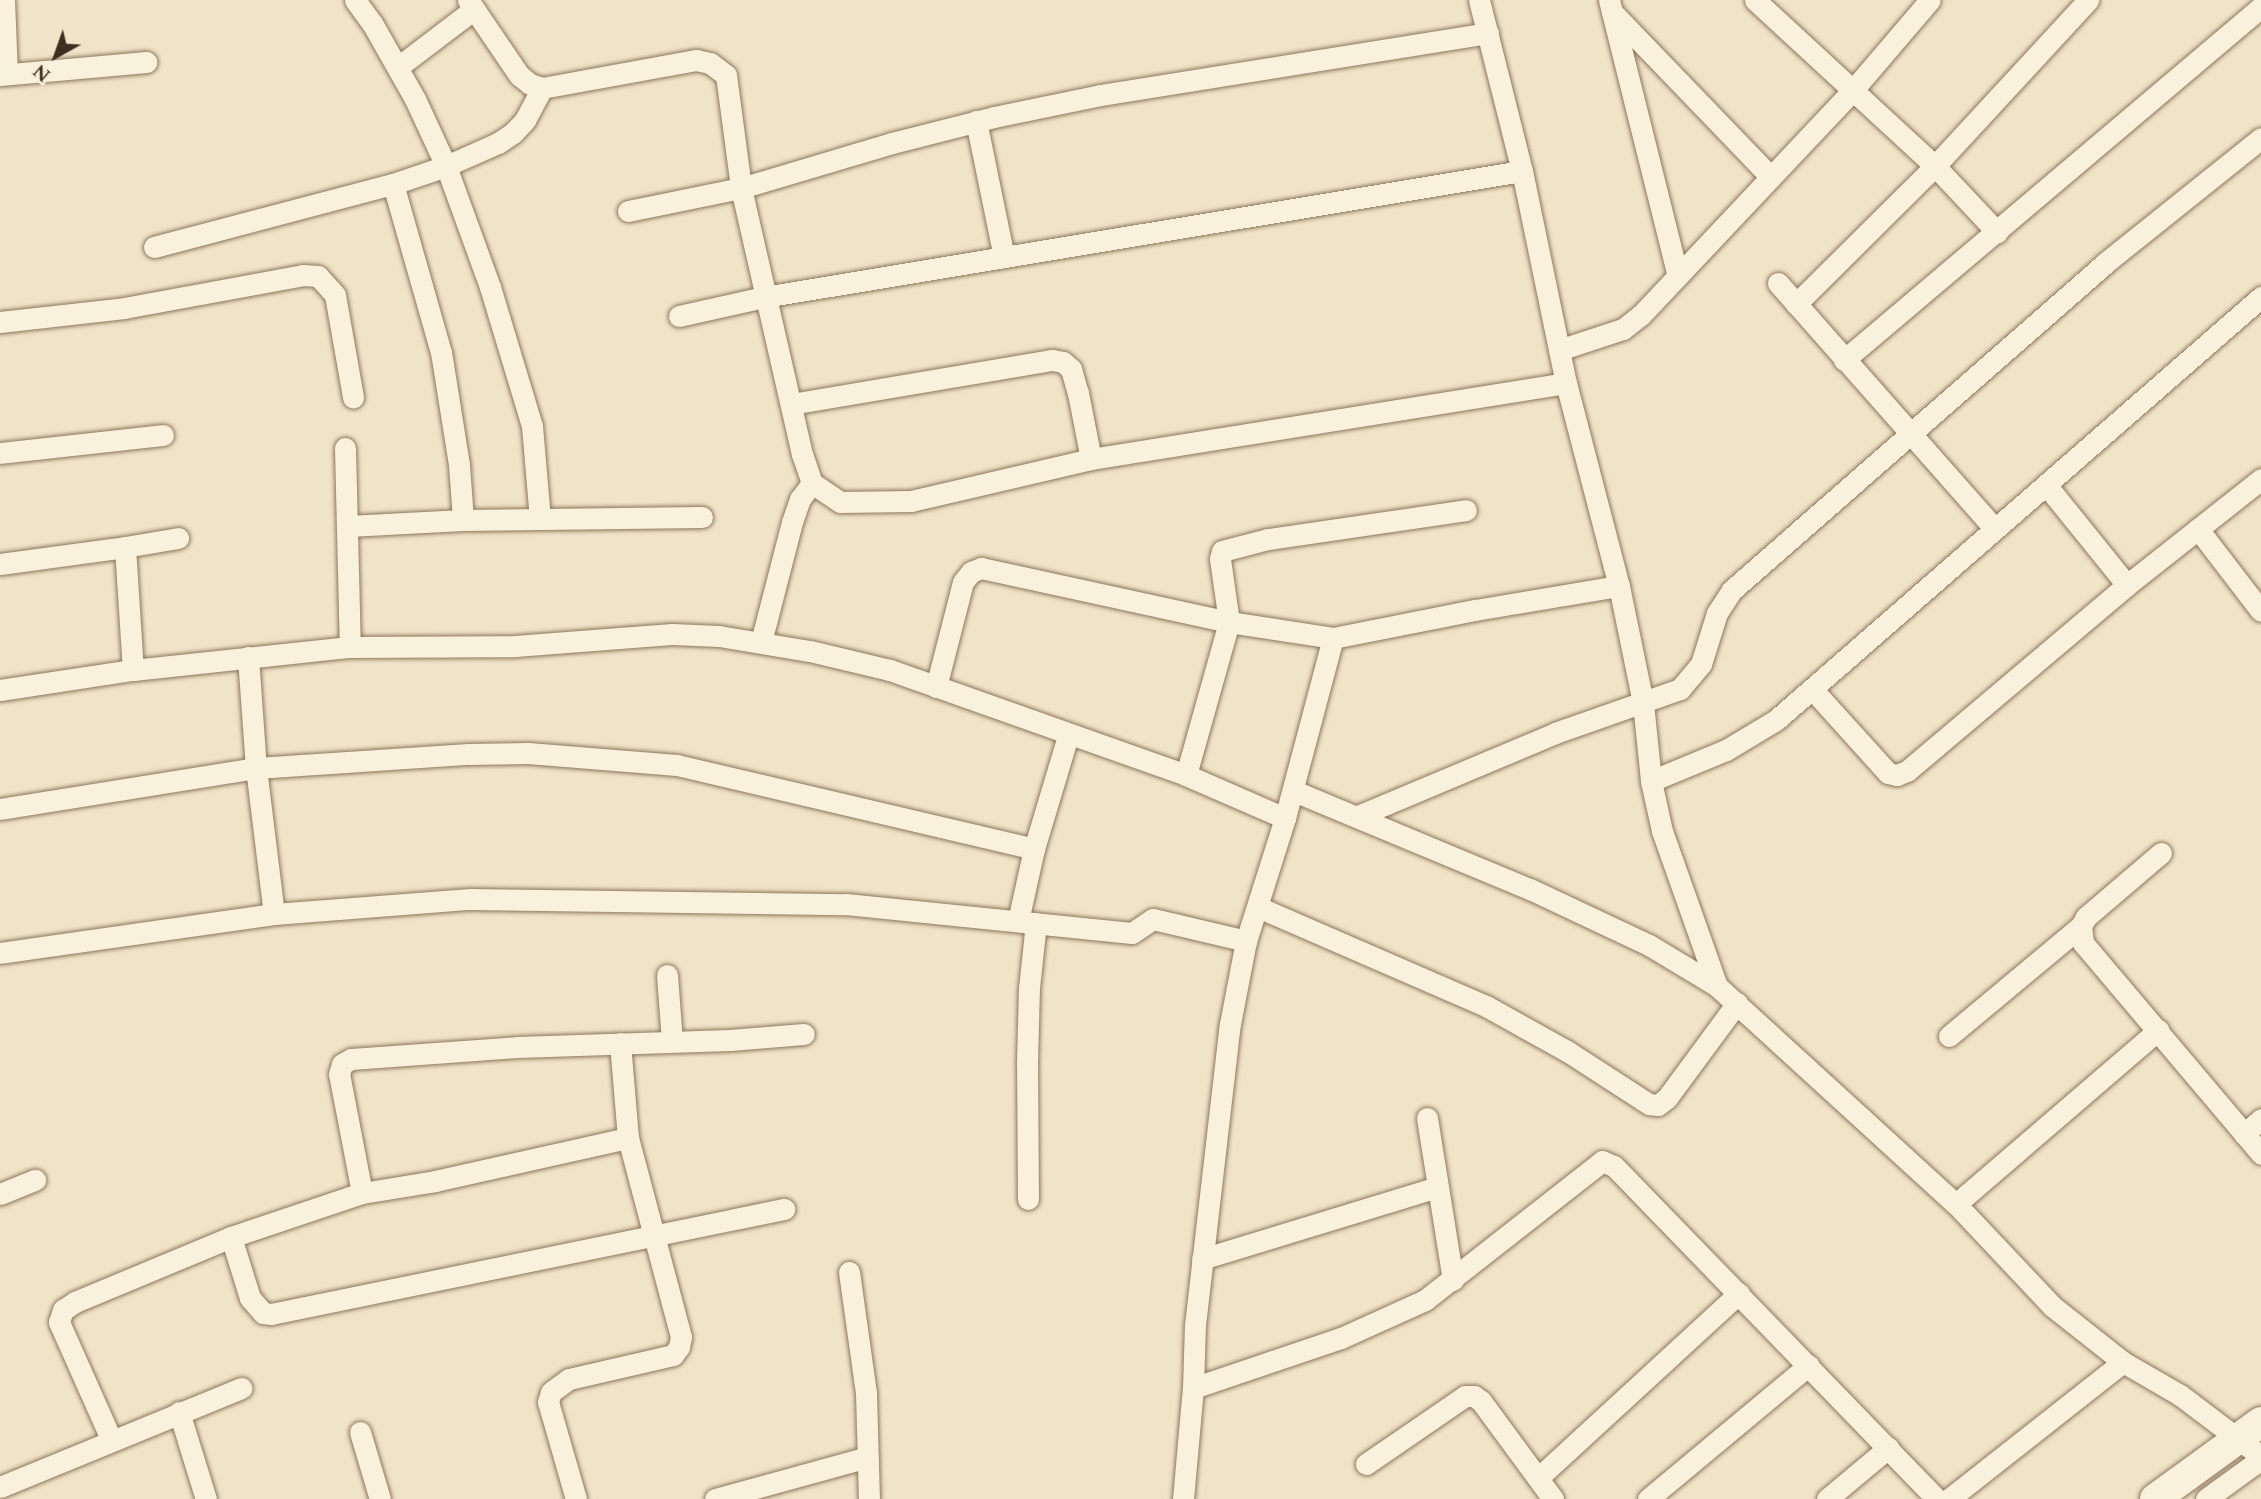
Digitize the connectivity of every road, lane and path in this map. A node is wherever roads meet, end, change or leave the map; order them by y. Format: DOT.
graph roads {
  1 [pos="4,0"];
  2 [pos="355,0"];
  3 [pos="1479,0"];
  4 [pos="1755,0"];
  5 [pos="2088,0"];
  6 [pos="1922,3"];
  7 [pos="471,4"];
  8 [pos="1610,6"];
  9 [pos="2261,7"];
  10 [pos="1488,33"];
  11 [pos="146,62"];
  12 [pos="398,67"];
  13 [pos="4,74"];
  14 [pos="542,88"];
  15 [pos="1853,90"];
  16 [pos="976,121"];
  17 [pos="2261,138"];
  18 [pos="446,166"];
  19 [pos="1935,166"];
  20 [pos="1522,171"];
  21 [pos="1771,177"];
  22 [pos="393,184"];
  23 [pos="741,188"];
  24 [pos="628,211"];
  25 [pos="1997,232"];
  26 [pos="154,247"];
  27 [pos="1004,257"];
  28 [pos="1678,276"];
  29 [pos="1777,283"];
  30 [pos="764,297"];
  31 [pos="2261,297"];
  32 [pos="1796,304"];
  33 [pos="679,316"];
  34 [pos="0,322"];
  35 [pos="1559,350"];
  36 [pos="1844,360"];
  37 [pos="1566,383"];
  38 [pos="353,397"];
  39 [pos="790,404"];
  40 [pos="163,435"];
  41 [pos="1912,435"];
  42 [pos="345,448"];
  43 [pos="0,453"];
  44 [pos="1091,459"];
  45 [pos="2261,479"];
  46 [pos="812,483"];
  47 [pos="2047,486"];
  48 [pos="1466,510"];
  49 [pos="702,517"];
  50 [pos="540,519"];
  51 [pos="463,520"];
  52 [pos="348,526"];
  53 [pos="1995,529"];
  54 [pos="2198,529"];
  55 [pos="177,538"];
  56 [pos="125,547"];
  57 [pos="0,564"];
  58 [pos="2127,584"];
  59 [pos="1619,586"];
  60 [pos="2261,611"];
  61 [pos="1229,621"];
  62 [pos="1333,638"];
  63 [pos="761,642"];
  64 [pos="351,647"];
  65 [pos="248,657"];
  66 [pos="133,670"];
  67 [pos="936,687"];
  68 [pos="0,690"];
  69 [pos="1812,690"];
  70 [pos="1643,703"];
  71 [pos="1068,736"];
  72 [pos="256,768"];
  73 [pos="1186,775"];
  74 [pos="1651,781"];
  75 [pos="1294,791"];
  76 [pos="0,808"];
  77 [pos="1358,816"];
  78 [pos="1285,818"];
  79 [pos="1034,849"];
  80 [pos="2161,853"];
  81 [pos="1258,907"];
  82 [pos="274,914"];
  83 [pos="1027,922"];
  84 [pos="2081,926"];
  85 [pos="1246,941"];
  86 [pos="0,953"];
  87 [pos="667,975"];
  88 [pos="1717,986"];
  89 [pos="1737,1003"];
  90 [pos="2158,1030"];
  91 [pos="804,1034"];
  92 [pos="1949,1036"];
  93 [pos="672,1041"];
  94 [pos="620,1043"];
  95 [pos="1426,1118"];
  96 [pos="2261,1119"];
  97 [pos="2244,1134"];
  98 [pos="628,1138"];
  99 [pos="2261,1154"];
  100 [pos="35,1180"];
  101 [pos="1437,1187"];
  102 [pos="362,1193"];
  103 [pos="0,1194"];
  104 [pos="1028,1199"];
  105 [pos="1956,1204"];
  106 [pos="784,1209"];
  107 [pos="655,1235"];
  108 [pos="232,1237"];
  109 [pos="1202,1259"];
  110 [pos="849,1272"];
  111 [pos="1454,1280"];
  112 [pos="1739,1293"];
  113 [pos="2123,1362"];
  114 [pos="1809,1365"];
  115 [pos="241,1388"];
  116 [pos="1193,1388"];
  117 [pos="179,1412"];
  118 [pos="360,1432"];
  119 [pos="111,1439"];
  120 [pos="2253,1445"];
  121 [pos="1888,1448"];
  122 [pos="867,1457"];
  123 [pos="1366,1464"];
  124 [pos="1538,1478"];
  125 [pos="0,1487"];
  126 [pos="206,1499"];
  127 [pos="380,1499"];
  128 [pos="576,1499"];
  129 [pos="715,1499"];
  130 [pos="869,1499"];
  131 [pos="1183,1499"];
  132 [pos="1553,1499"];
  133 [pos="1648,1499"];
  134 [pos="1827,1499"];
  135 [pos="1937,1499"];
  136 [pos="1949,1499"];
  137 [pos="2155,1499"];
  138 [pos="2206,1499"];
  1 -- 13 [label="street"];
  2 -- 12 [label="street"];
  3 -- 10 [label="street"];
  4 -- 15 [label="street"];
  5 -- 19 [label="street"];
  6 -- 15 [label="street"];
  7 -- 12 [label="street"];
  7 -- 14 [label="street"];
  8 -- 21 [label="street"];
  8 -- 28 [label="street"];
  9 -- 25 [label="street"];
  10 -- 16 [label="street"];
  10 -- 20 [label="street"];
  11 -- 13 [label="street"];
  12 -- 18 [label="street"];
  14 -- 18 [label="street"];
  14 -- 23 [label="street"];
  15 -- 19 [label="street"];
  15 -- 21 [label="street"];
  16 -- 23 [label="street"];
  16 -- 27 [label="street"];
  17 -- 41 [label="street"];
  18 -- 22 [label="street"];
  18 -- 50 [label="street"];
  19 -- 25 [label="street"];
  19 -- 32 [label="street"];
  20 -- 27 [label="street"];
  20 -- 35 [label="street"];
  21 -- 28 [label="street"];
  22 -- 26 [label="street"];
  22 -- 51 [label="street"];
  23 -- 24 [label="street"];
  23 -- 30 [label="street"];
  25 -- 36 [label="street"];
  27 -- 30 [label="street"];
  28 -- 35 [label="street"];
  29 -- 32 [label="street"];
  30 -- 33 [label="street"];
  30 -- 39 [label="street"];
  31 -- 47 [label="street"];
  32 -- 36 [label="street"];
  34 -- 38 [label="street"];
  35 -- 37 [label="street"];
  36 -- 41 [label="street"];
  37 -- 44 [label="street"];
  37 -- 59 [label="street"];
  39 -- 44 [label="street"];
  39 -- 46 [label="street"];
  40 -- 43 [label="street"];
  41 -- 53 [label="street"];
  41 -- 70 [label="street"];
  42 -- 52 [label="street"];
  44 -- 46 [label="street"];
  45 -- 54 [label="street"];
  46 -- 63 [label="street"];
  47 -- 53 [label="street"];
  47 -- 58 [label="street"];
  48 -- 61 [label="street"];
  49 -- 50 [label="street"];
  50 -- 51 [label="street"];
  51 -- 52 [label="street"];
  52 -- 64 [label="street"];
  53 -- 69 [label="street"];
  54 -- 58 [label="street"];
  54 -- 60 [label="street"];
  55 -- 56 [label="street"];
  56 -- 57 [label="street"];
  56 -- 66 [label="street"];
  58 -- 69 [label="street"];
  59 -- 62 [label="street"];
  59 -- 70 [label="street"];
  61 -- 62 [label="street"];
  61 -- 67 [label="street"];
  61 -- 73 [label="street"];
  62 -- 75 [label="street"];
  63 -- 64 [label="street"];
  63 -- 67 [label="street"];
  64 -- 65 [label="street"];
  65 -- 66 [label="street"];
  65 -- 72 [label="street"];
  66 -- 68 [label="street"];
  67 -- 71 [label="street"];
  69 -- 74 [label="street"];
  70 -- 74 [label="street"];
  70 -- 77 [label="street"];
  71 -- 73 [label="street"];
  71 -- 79 [label="street"];
  72 -- 76 [label="street"];
  72 -- 79 [label="street"];
  72 -- 82 [label="street"];
  73 -- 78 [label="street"];
  74 -- 88 [label="street"];
  75 -- 77 [label="street"];
  75 -- 78 [label="street"];
  77 -- 88 [label="street"];
  78 -- 81 [label="street"];
  79 -- 83 [label="street"];
  80 -- 84 [label="street"];
  81 -- 85 [label="street"];
  81 -- 89 [label="street"];
  82 -- 83 [label="street"];
  82 -- 86 [label="street"];
  83 -- 85 [label="street"];
  83 -- 104 [label="street"];
  84 -- 90 [label="street"];
  84 -- 92 [label="street"];
  85 -- 109 [label="street"];
  87 -- 93 [label="street"];
  88 -- 89 [label="street"];
  89 -- 105 [label="street"];
  90 -- 97 [label="street"];
  90 -- 105 [label="street"];
  91 -- 93 [label="street"];
  93 -- 94 [label="street"];
  94 -- 98 [label="street"];
  94 -- 102 [label="street"];
  95 -- 101 [label="street"];
  96 -- 97 [label="street"];
  97 -- 99 [label="street"];
  98 -- 102 [label="street"];
  98 -- 107 [label="street"];
  100 -- 103 [label="street"];
  101 -- 109 [label="street"];
  101 -- 111 [label="street"];
  102 -- 108 [label="street"];
  105 -- 113 [label="street"];
  106 -- 107 [label="street"];
  107 -- 108 [label="street"];
  107 -- 128 [label="street"];
  108 -- 119 [label="street"];
  109 -- 116 [label="street"];
  110 -- 122 [label="street"];
  111 -- 112 [label="street"];
  111 -- 116 [label="street"];
  112 -- 114 [label="street"];
  112 -- 124 [label="street"];
  113 -- 120 [label="street"];
  113 -- 136 [label="street"];
  114 -- 121 [label="street"];
  114 -- 133 [label="street"];
  115 -- 117 [label="street"];
  116 -- 131 [label="street"];
  117 -- 119 [label="street"];
  117 -- 126 [label="street"];
  118 -- 127 [label="street"];
  119 -- 125 [label="street"];
  120 -- 137 [label="street"];
  120 -- 138 [label="street"];
  121 -- 134 [label="street"];
  121 -- 135 [label="street"];
  122 -- 129 [label="street"];
  122 -- 130 [label="street"];
  123 -- 124 [label="street"];
  124 -- 132 [label="street"];
}
